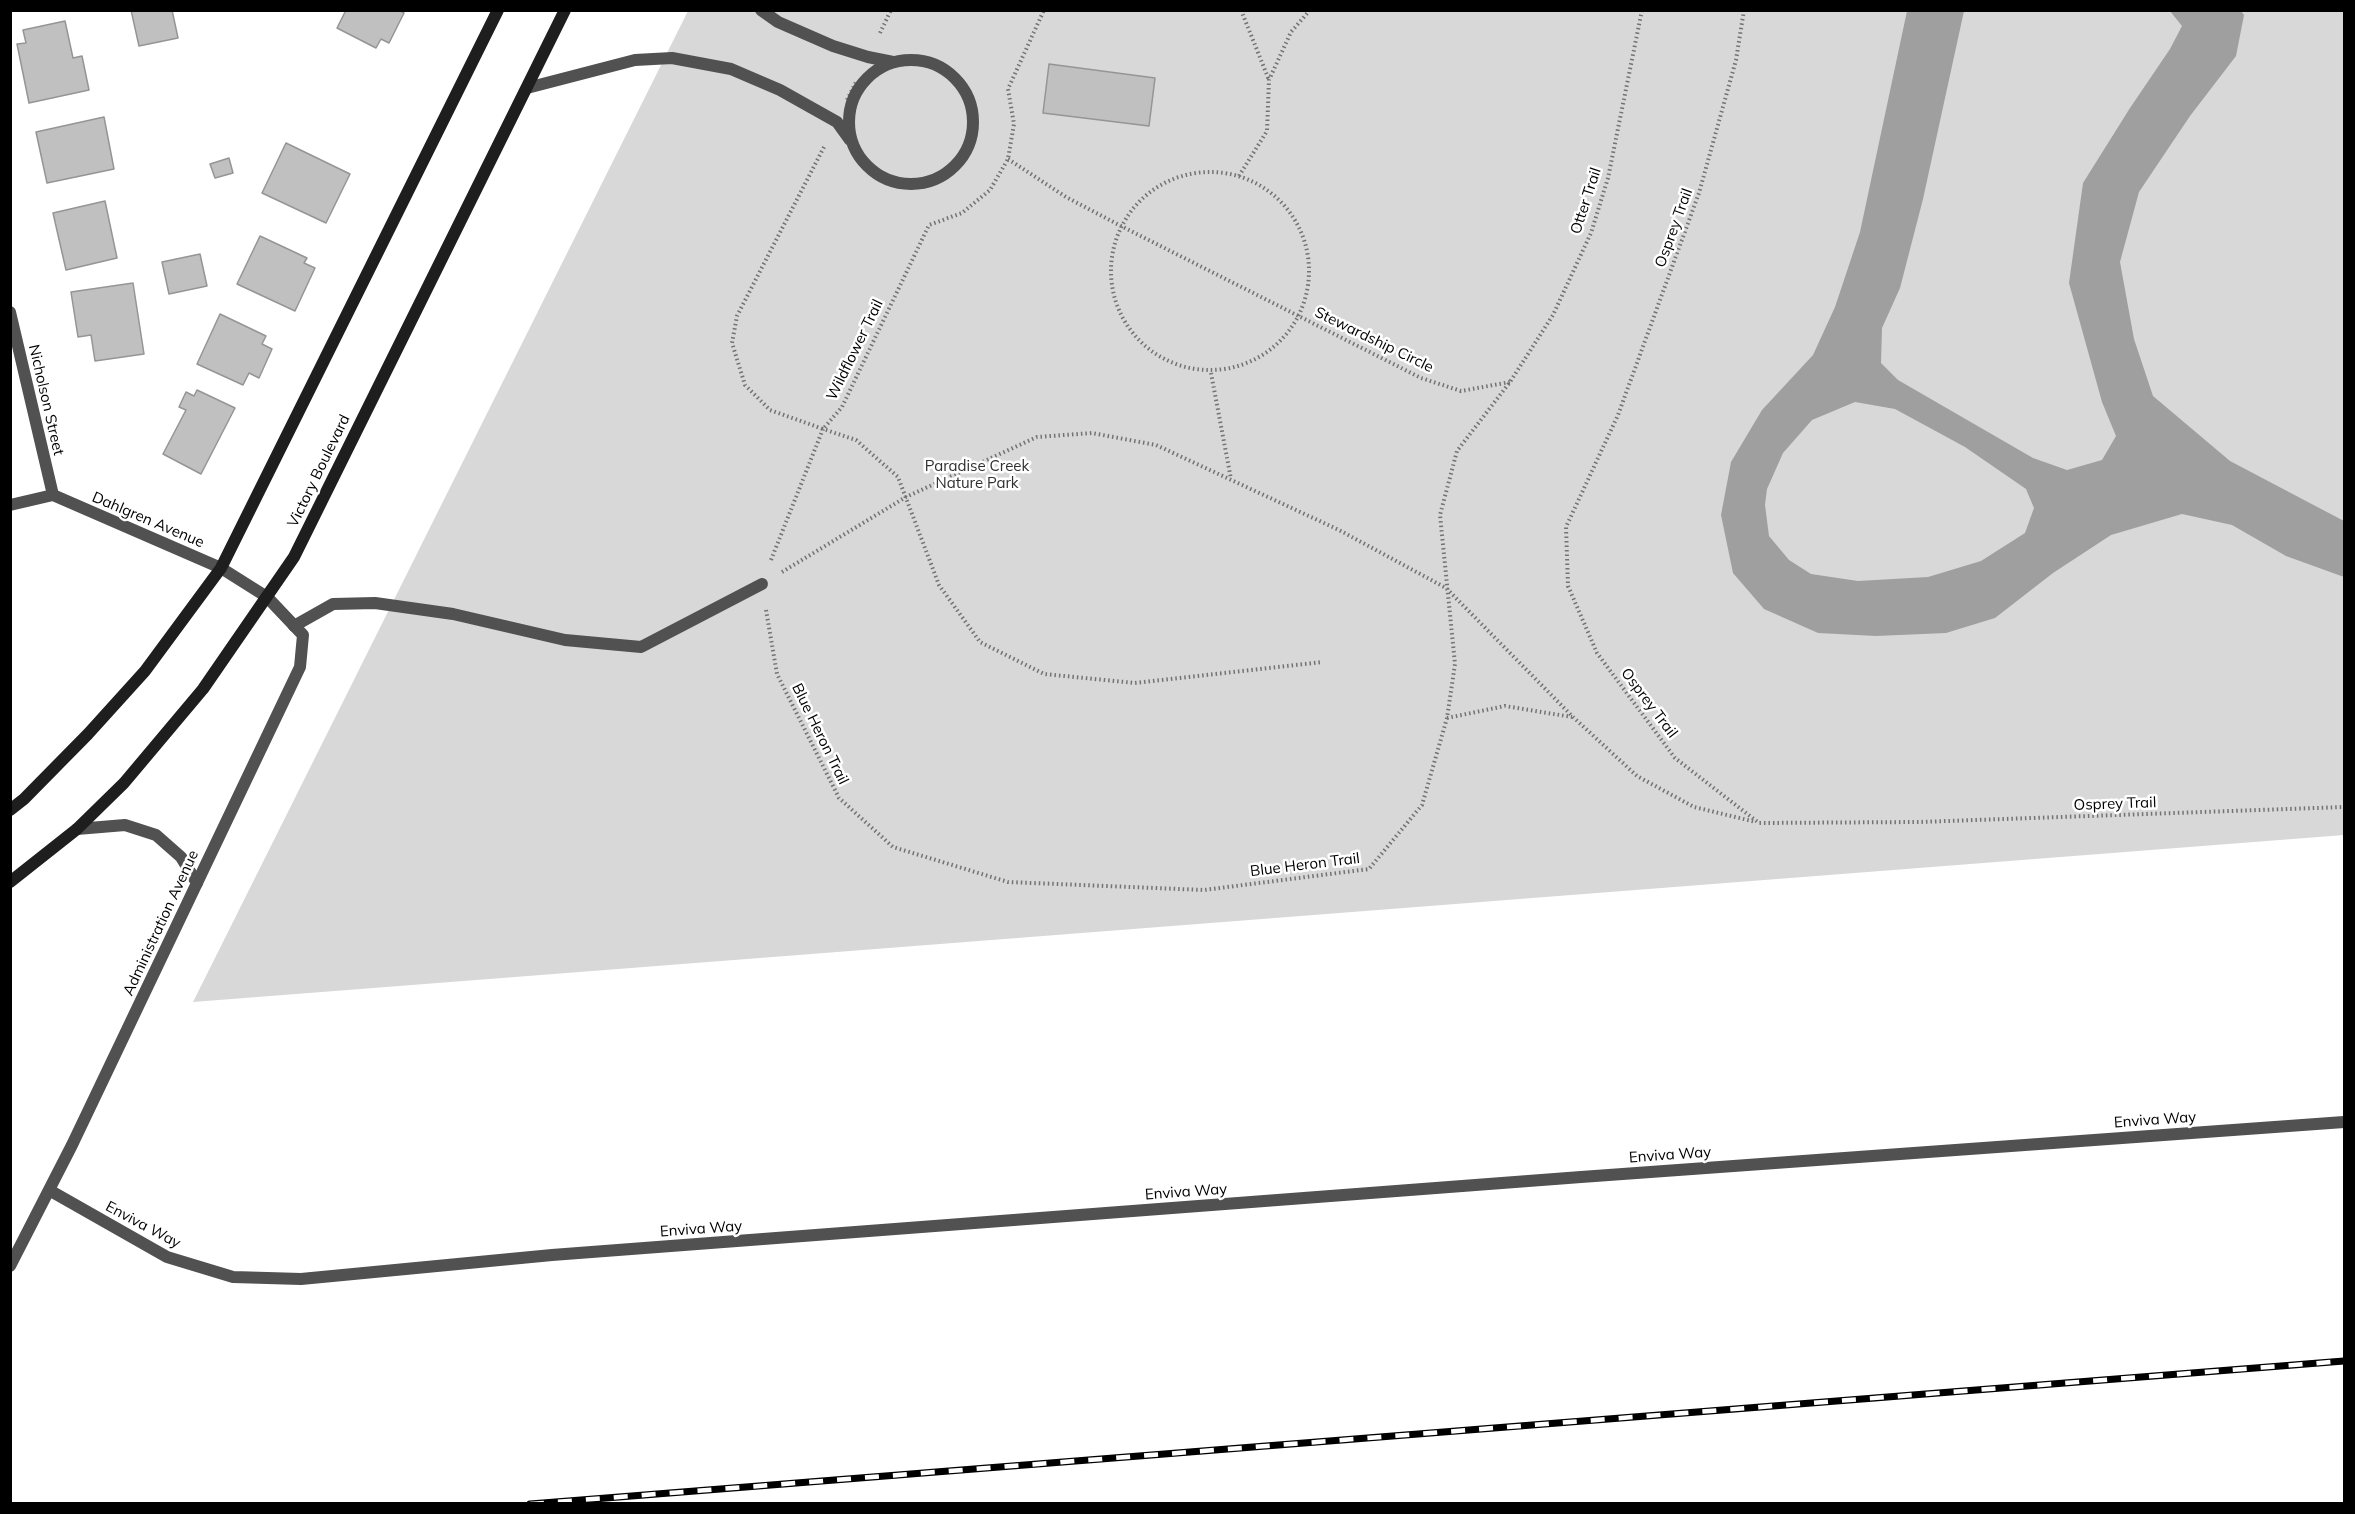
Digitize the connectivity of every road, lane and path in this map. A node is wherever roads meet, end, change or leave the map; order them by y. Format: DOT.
graph roads {
  1 [pos="498,10"];
  2 [pos="565,10"];
  3 [pos="761,10"];
  4 [pos="891,10"];
  5 [pos="1044,10"];
  6 [pos="1241,10"];
  7 [pos="1310,10"];
  8 [pos="1642,10"];
  9 [pos="1744,10"];
  10 [pos="868,57"];
  11 [pos="893,62"];
  12 [pos="1269,80"];
  13 [pos="527,88"];
  14 [pos="837,122"];
  15 [pos="850,140"];
  16 [pos="1008,159"];
  17 [pos="1239,176"];
  18 [pos="1121,226"];
  19 [pos="10,312"];
  20 [pos="1299,317"];
  21 [pos="1211,373"];
  22 [pos="1510,382"];
  23 [pos="823,429"];
  24 [pos="1231,480"];
  25 [pos="53,495"];
  26 [pos="906,497"];
  27 [pos="10,505"];
  28 [pos="221,567"];
  29 [pos="762,584"];
  30 [pos="1446,588"];
  31 [pos="267,597"];
  32 [pos="294,626"];
  33 [pos="1322,662"];
  34 [pos="1573,717"];
  35 [pos="1447,718"];
  36 [pos="2344,807"];
  37 [pos="10,810"];
  38 [pos="1759,823"];
  39 [pos="77,829"];
  40 [pos="10,882"];
  41 [pos="197,882"];
  42 [pos="2344,1122"];
  43 [pos="49,1190"];
  44 [pos="10,1266"];
  1 -- 28 [label="main road"];
  2 -- 13 [label="main road, Victory Boulevard"];
  3 -- 10 [label="street"];
  4 -- 10 [label="path"];
  5 -- 16 [label="path, Wildflower Trail"];
  6 -- 12 [label="path"];
  7 -- 12 [label="path"];
  8 -- 22 [label="path, Otter Trail"];
  9 -- 38 [label="path, Osprey Trail"];
  10 -- 11 [label="street"];
  10 -- 14 [label="path"];
  11 -- 15 [label="street"];
  11 -- 15 [label="street"];
  12 -- 17 [label="path"];
  13 -- 14 [label="street"];
  13 -- 31 [label="main road, Victory Boulevard"];
  14 -- 15 [label="street"];
  14 -- 23 [label="path"];
  16 -- 18 [label="path, Stewardship Circle"];
  16 -- 23 [label="path, Wildflower Trail"];
  17 -- 18 [label="path, Stewardship Circle"];
  17 -- 20 [label="path, Stewardship Circle"];
  18 -- 20 [label="path, Stewardship Circle"];
  18 -- 21 [label="path, Stewardship Circle"];
  19 -- 25 [label="street, Nicholson Street"];
  20 -- 21 [label="path, Stewardship Circle"];
  20 -- 22 [label="path, Stewardship Circle"];
  21 -- 24 [label="path"];
  22 -- 30 [label="path, Otter Trail"];
  23 -- 26 [label="path"];
  23 -- 29 [label="path"];
  24 -- 26 [label="path"];
  24 -- 30 [label="path"];
  25 -- 27 [label="street"];
  25 -- 28 [label="street, Dahlgren Avenue"];
  26 -- 29 [label="path"];
  26 -- 33 [label="path"];
  28 -- 31 [label="street, Dahlgren Avenue"];
  28 -- 37 [label="main road"];
  29 -- 32 [label="street"];
  29 -- 35 [label="path, Blue Heron Trail"];
  30 -- 34 [label="path"];
  30 -- 35 [label="path, Blue Heron Trail"];
  31 -- 32 [label="street, Administration Avenue"];
  31 -- 39 [label="main road, Victory Boulevard"];
  32 -- 41 [label="street, Administration Avenue"];
  34 -- 35 [label="path"];
  34 -- 38 [label="path"];
  36 -- 38 [label="path, Osprey Trail"];
  39 -- 40 [label="main road, Victory Boulevard"];
  39 -- 41 [label="street"];
  41 -- 43 [label="street, Administration Avenue"];
  42 -- 43 [label="street, Enviva Way"];
  43 -- 44 [label="street, Administration Avenue"];
}
